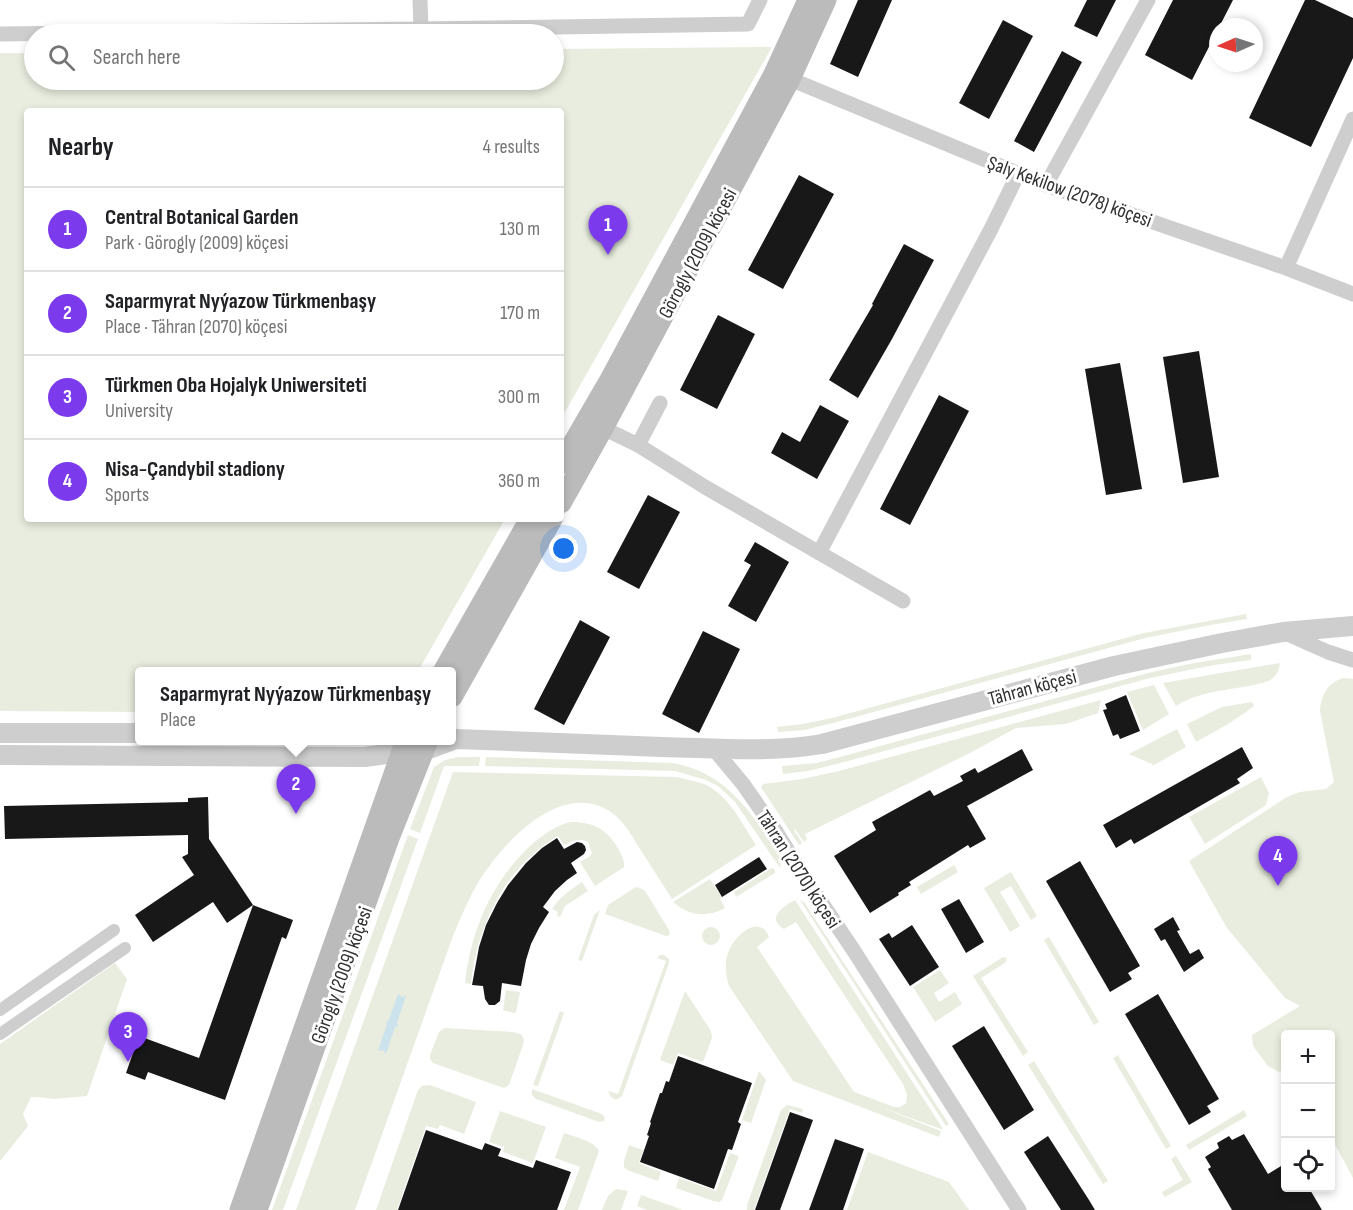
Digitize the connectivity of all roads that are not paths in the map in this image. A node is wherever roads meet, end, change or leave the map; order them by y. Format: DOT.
graph roads {
  1 [pos="420,0"];
  2 [pos="760,0"];
  3 [pos="808,0"];
  4 [pos="826,0"];
  5 [pos="1148,0"];
  6 [pos="421,24"];
  7 [pos="564,27"];
  8 [pos="0,34"];
  9 [pos="24,34"];
  10 [pos="790,79"];
  11 [pos="1353,119"];
  12 [pos="1018,174"];
  13 [pos="1046,185"];
  14 [pos="1286,268"];
  15 [pos="1353,294"];
  16 [pos="660,403"];
  17 [pos="603,428"];
  18 [pos="638,446"];
  19 [pos="564,459"];
  20 [pos="564,498"];
  21 [pos="528,522"];
  22 [pos="550,522"];
  23 [pos="819,553"];
  24 [pos="903,601"];
  25 [pos="1353,626"];
  26 [pos="1283,632"];
  27 [pos="1353,660"];
  28 [pos="446,667"];
  29 [pos="456,690"];
  30 [pos="0,733"];
  31 [pos="135,733"];
  32 [pos="456,739"];
  33 [pos="415,746"];
  34 [pos="712,748"];
  35 [pos="0,755"];
  36 [pos="114,930"];
  37 [pos="125,948"];
  38 [pos="0,1010"];
  39 [pos="0,1034"];
  40 [pos="240,1210"];
  41 [pos="257,1210"];
  42 [pos="1019,1210"];
  1 -- 6 [label="street"];
  2 -- 7 [label="street"];
  3 -- 19 [label="main road, Görogly (2009) köçesi"];
  4 -- 10 [label="main road, Görogly (2009) köçesi"];
  5 -- 13 [label="street"];
  8 -- 9 [label="street"];
  10 -- 12 [label="street, Şaly Kekilow (2078) köçesi"];
  10 -- 17 [label="main road, Görogly (2009) köçesi"];
  11 -- 14 [label="street"];
  12 -- 13 [label="street, Şaly Kekilow (2078) köçesi"];
  12 -- 23 [label="street"];
  13 -- 14 [label="street, Şaly Kekilow (2078) köçesi"];
  14 -- 15 [label="street, Şaly Kekilow (2078) köçesi"];
  16 -- 18 [label="street"];
  17 -- 18 [label="street"];
  17 -- 20 [label="main road, Görogly (2009) köçesi"];
  18 -- 23 [label="street"];
  21 -- 28 [label="main road"];
  22 -- 29 [label="main road"];
  23 -- 24 [label="street"];
  25 -- 26 [label="street, Tähran köçesi"];
  26 -- 27 [label="street"];
  26 -- 34 [label="street, Tähran köçesi"];
  30 -- 31 [label="street"];
  32 -- 34 [label="street"];
  33 -- 35 [label="street"];
  33 -- 40 [label="main road, Görogly (2009) köçesi"];
  33 -- 41 [label="main road, Görogly (2009) köçesi"];
  34 -- 42 [label="street, Tähran (2070) köçesi"];
  36 -- 38 [label="street"];
  37 -- 39 [label="street"];
}
